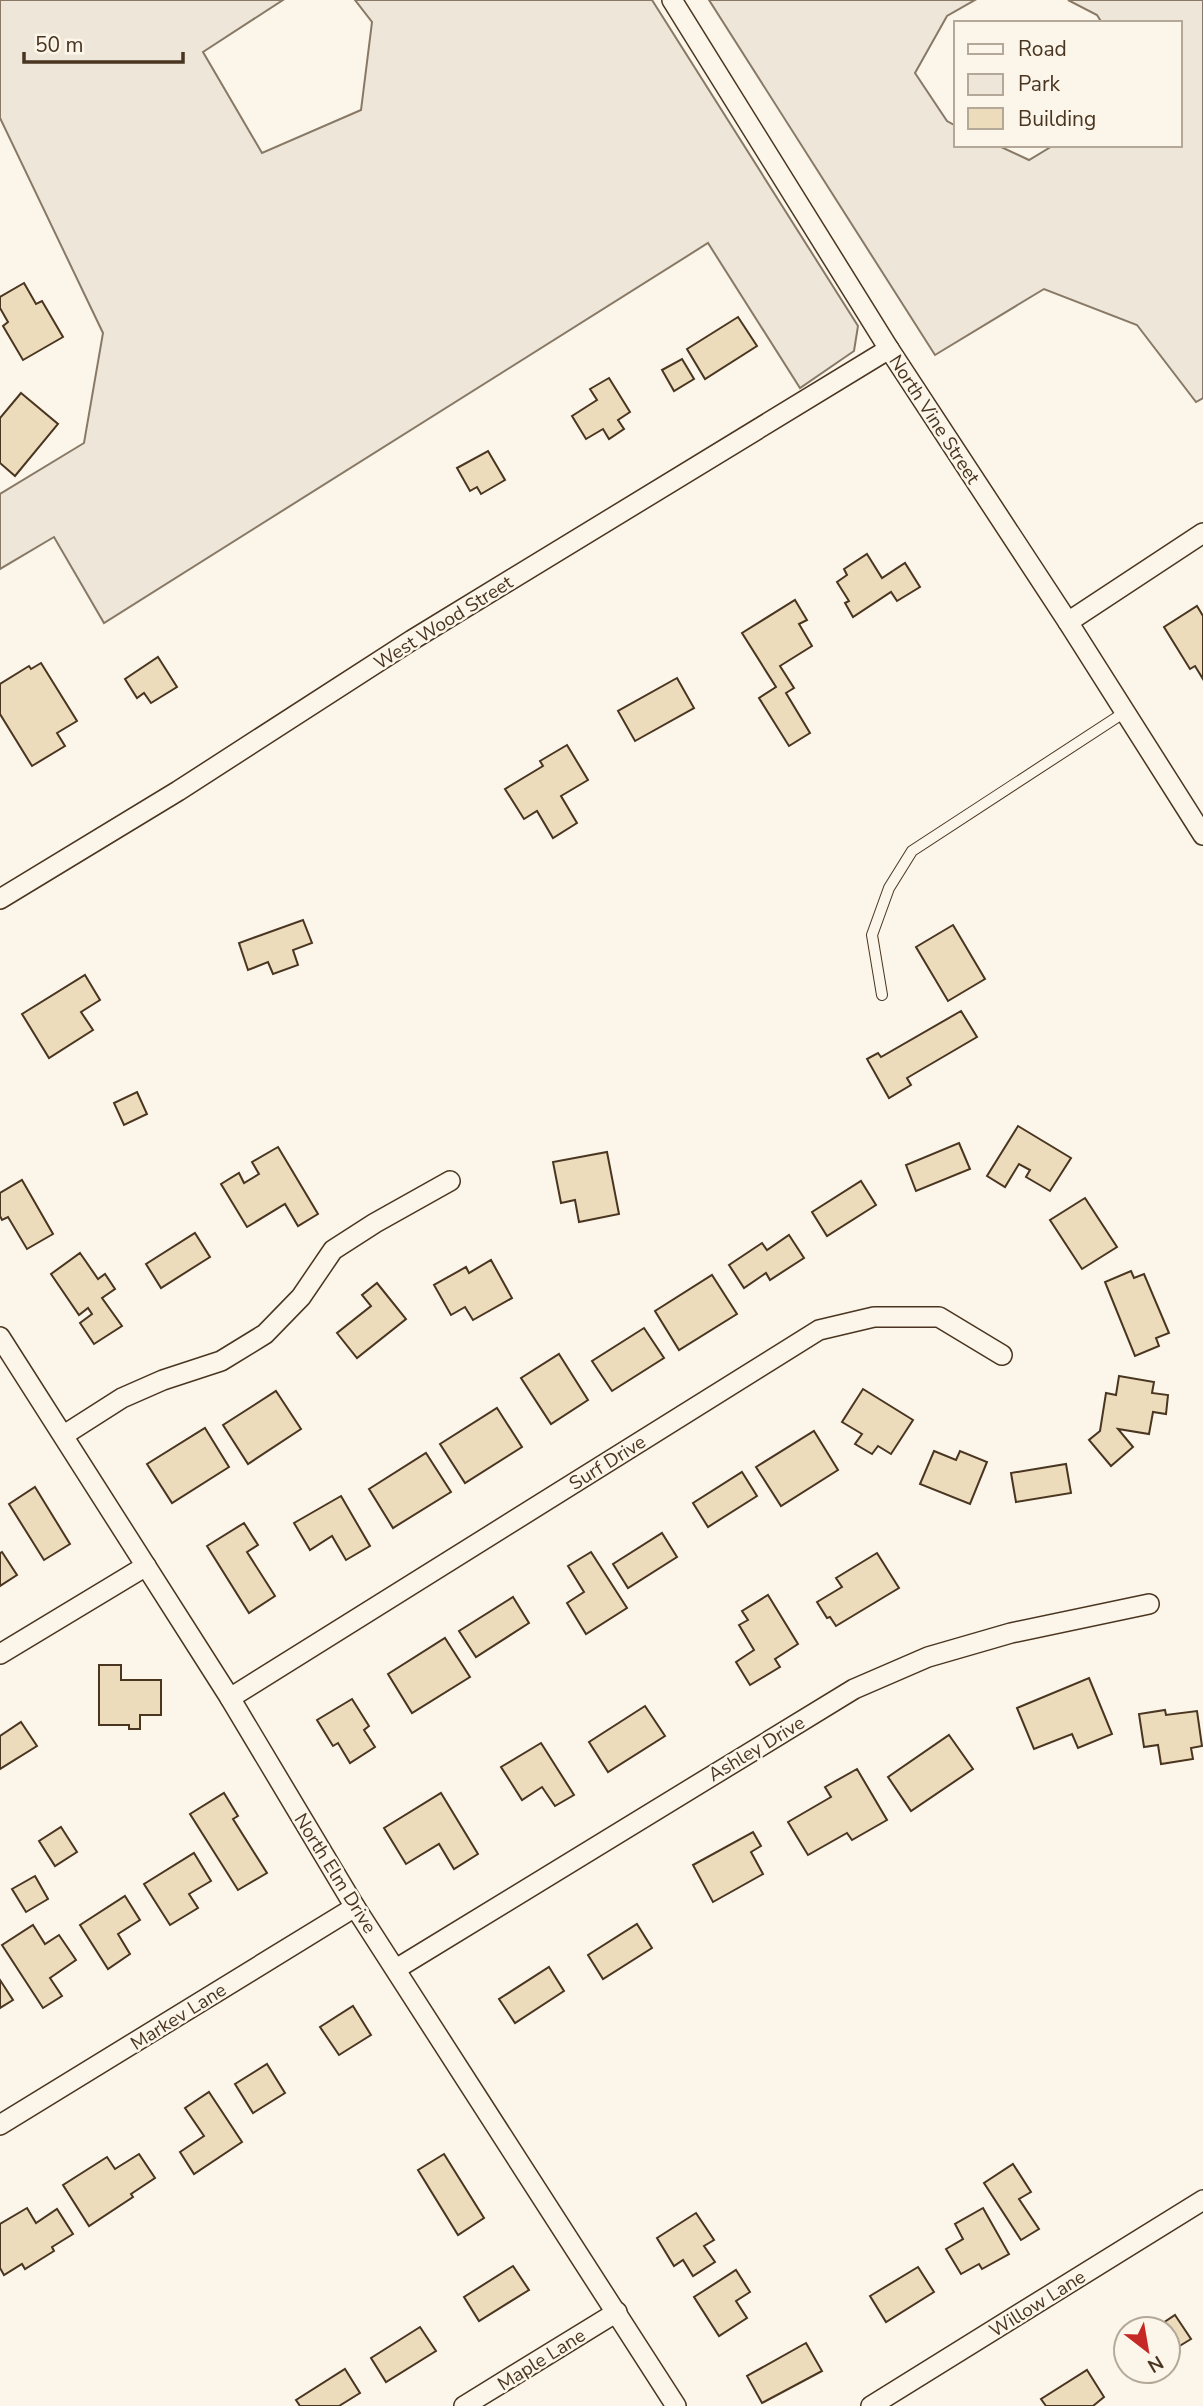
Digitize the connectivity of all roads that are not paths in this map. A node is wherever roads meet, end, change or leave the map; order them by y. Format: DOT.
graph roads {
  1 [pos="672,0"];
  2 [pos="889,349"];
  3 [pos="1203,533"];
  4 [pos="1068,622"];
  5 [pos="1125,712"];
  6 [pos="1203,835"];
  7 [pos="0,899"];
  8 [pos="882,995"];
  9 [pos="450,1181"];
  10 [pos="0,1337"];
  11 [pos="1002,1355"];
  12 [pos="64,1435"];
  13 [pos="146,1566"];
  14 [pos="1149,1604"];
  15 [pos="0,1654"];
  16 [pos="230,1698"];
  17 [pos="355,1907"];
  18 [pos="396,1969"];
  19 [pos="0,2124"];
  20 [pos="1203,2200"];
  21 [pos="617,2312"];
  22 [pos="464,2406"];
  23 [pos="676,2406"];
  24 [pos="871,2406"];
  1 -- 2 [label="street, North Vine Street"];
  2 -- 4 [label="street, North Vine Street"];
  2 -- 7 [label="street, West Wood Street"];
  3 -- 4 [label="street"];
  4 -- 5 [label="street, North Vine Street"];
  5 -- 6 [label="street, North Vine Street"];
  5 -- 8 [label="lane"];
  9 -- 12 [label="street"];
  10 -- 12 [label="street, North Elm Drive"];
  11 -- 16 [label="street, Surf Drive"];
  12 -- 13 [label="street, North Elm Drive"];
  13 -- 15 [label="street"];
  13 -- 16 [label="street, North Elm Drive"];
  14 -- 18 [label="street, Ashley Drive"];
  16 -- 17 [label="street, North Elm Drive"];
  17 -- 18 [label="street, North Elm Drive"];
  17 -- 19 [label="street, Markev Lane"];
  18 -- 21 [label="street, North Elm Drive"];
  20 -- 24 [label="street, Willow Lane"];
  21 -- 22 [label="street, Maple Lane"];
  21 -- 23 [label="street, North Elm Drive"];
}
